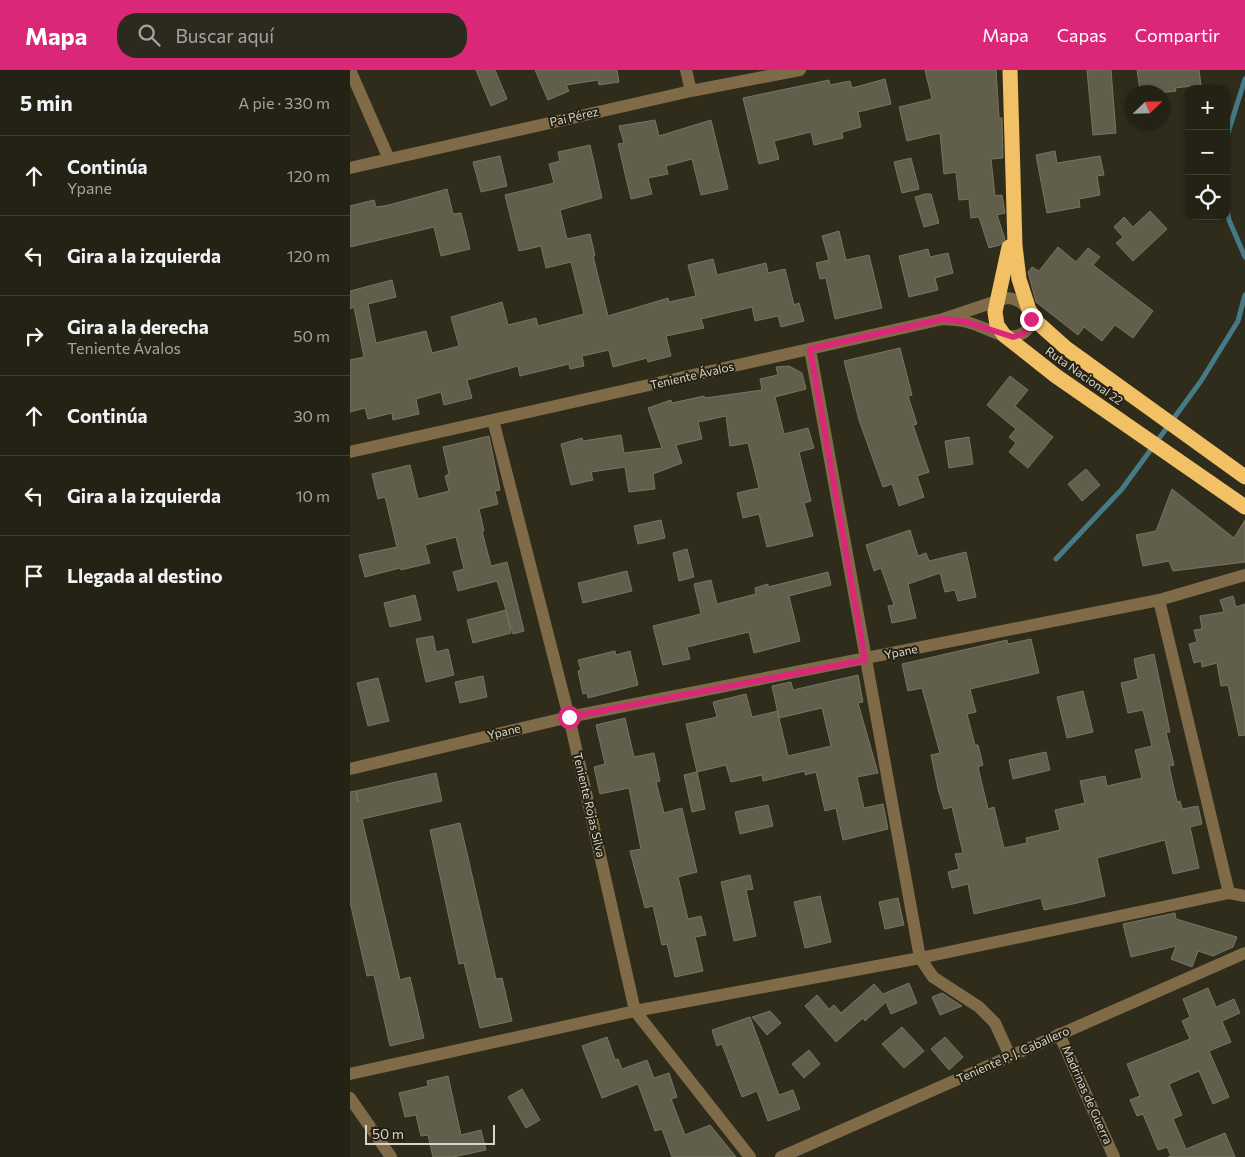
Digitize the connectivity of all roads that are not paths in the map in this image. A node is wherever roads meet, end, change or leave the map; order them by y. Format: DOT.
graph roads {
  1 [pos="350,70"];
  2 [pos="686,70"];
  3 [pos="800,70"];
  4 [pos="1010,70"];
  5 [pos="691,91"];
  6 [pos="389,159"];
  7 [pos="350,168"];
  8 [pos="1014,221"];
  9 [pos="997,300"];
  10 [pos="1029,310"];
  11 [pos="943,319"];
  12 [pos="1004,335"];
  13 [pos="810,349"];
  14 [pos="493,420"];
  15 [pos="350,452"];
  16 [pos="1245,477"];
  17 [pos="1245,507"];
  18 [pos="1245,575"];
  19 [pos="1159,600"];
  20 [pos="865,660"];
  21 [pos="569,717"];
  22 [pos="350,769"];
  23 [pos="1229,893"];
  24 [pos="1245,896"];
  25 [pos="1245,953"];
  26 [pos="920,958"];
  27 [pos="635,1011"];
  28 [pos="1059,1034"];
  29 [pos="1010,1056"];
  30 [pos="350,1074"];
  31 [pos="350,1098"];
  32 [pos="391,1157"];
  33 [pos="750,1157"];
  34 [pos="781,1157"];
  35 [pos="1114,1157"];
  1 -- 6 [label="street"];
  2 -- 5 [label="street"];
  3 -- 5 [label="street, Pai Pérez"];
  4 -- 8 [label="highway, Ruta Nacional 22"];
  5 -- 6 [label="street, Pai Pérez"];
  6 -- 7 [label="street, Pai Pérez"];
  8 -- 9 [label="highway, Ruta Nacional 22"];
  8 -- 10 [label="highway, Ruta Nacional 22"];
  9 -- 10 [label="street, Teniente Ávalos"];
  9 -- 11 [label="street, Teniente Ávalos"];
  9 -- 12 [label="highway, Ruta Nacional 22"];
  10 -- 12 [label="street"];
  10 -- 16 [label="highway, Ruta Nacional 22"];
  11 -- 12 [label="street"];
  11 -- 13 [label="street, Teniente Ávalos"];
  12 -- 17 [label="highway, Ruta Nacional 22"];
  13 -- 14 [label="street, Teniente Ávalos"];
  13 -- 20 [label="street"];
  14 -- 15 [label="street, Teniente Ávalos"];
  14 -- 21 [label="street, Teniente Rojas Silva"];
  18 -- 19 [label="street, Ypane"];
  19 -- 20 [label="street, Ypane"];
  19 -- 23 [label="street"];
  20 -- 21 [label="street, Ypane"];
  20 -- 26 [label="street"];
  21 -- 22 [label="street, Ypane"];
  21 -- 27 [label="street, Teniente Rojas Silva"];
  23 -- 24 [label="street"];
  23 -- 26 [label="street"];
  25 -- 28 [label="street, Teniente P. J. Caballero"];
  26 -- 27 [label="street"];
  26 -- 29 [label="street"];
  27 -- 30 [label="street"];
  27 -- 33 [label="street, Teniente Rojas Silva"];
  28 -- 29 [label="street, Teniente P. J. Caballero"];
  28 -- 35 [label="street, Madrinas de Guerra"];
  29 -- 34 [label="street, Teniente P. J. Caballero"];
  31 -- 32 [label="street"];
}
